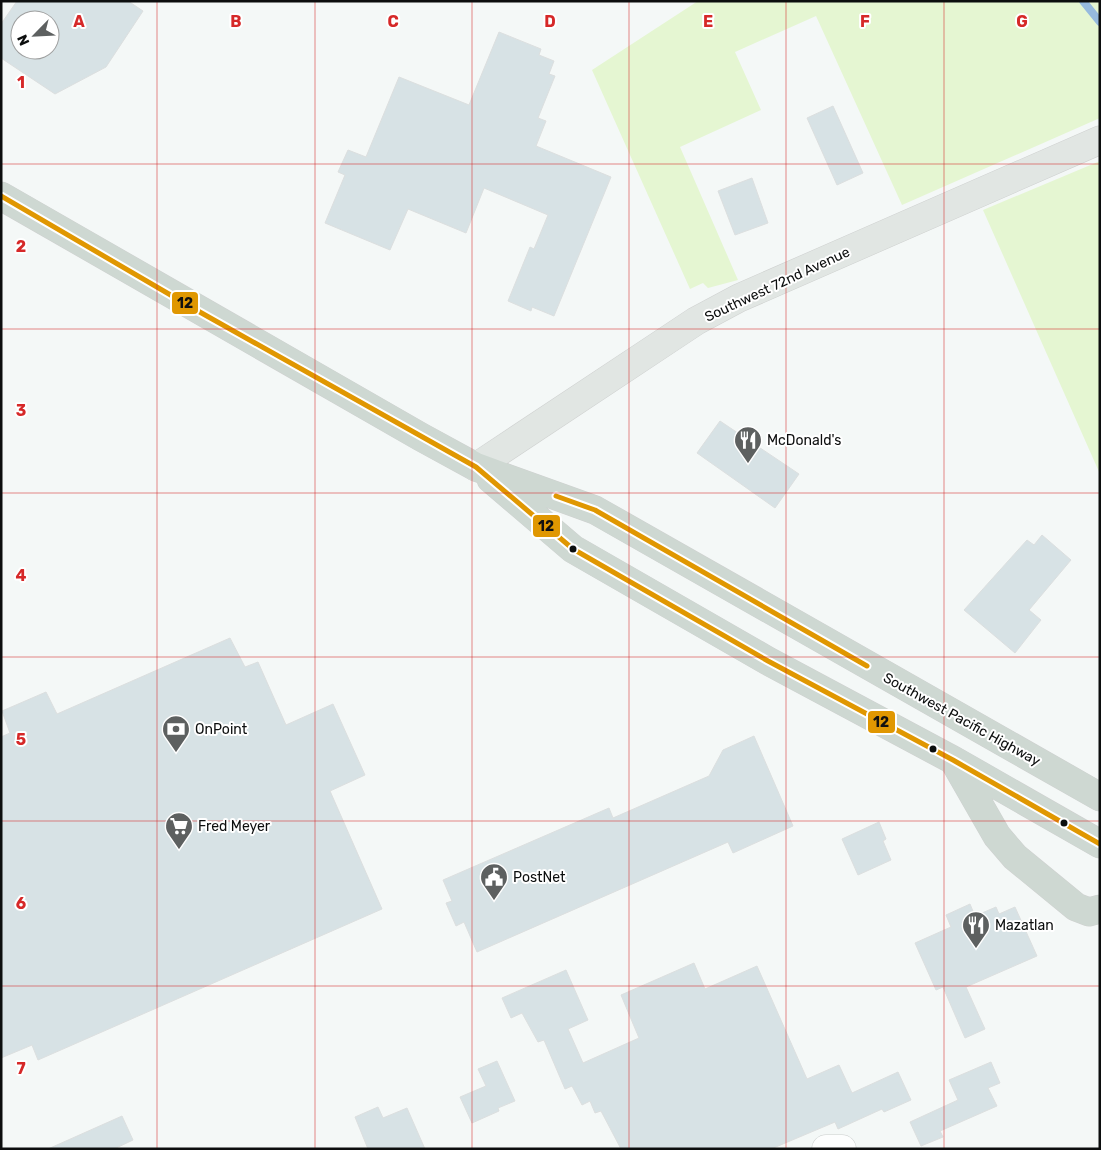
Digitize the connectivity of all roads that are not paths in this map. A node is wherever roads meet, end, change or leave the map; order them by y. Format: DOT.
graph roads {
  1 [pos="1100,140"];
  2 [pos="1,196"];
  3 [pos="476,467"];
  4 [pos="953,760"];
  5 [pos="1100,797"];
  6 [pos="1100,844"];
  7 [pos="1100,910"];
  8 [pos="826,1149"];
  9 [pos="842,1149"];
  1 -- 3 [label="main road, Southwest 72nd Avenue"];
  2 -- 3 [label="highway, Southwest Pacific Highway"];
  3 -- 4 [label="highway, Southwest Pacific Highway"];
  3 -- 5 [label="highway, Southwest Pacific Highway"];
  4 -- 6 [label="highway, Southwest Pacific Highway"];
  4 -- 7 [label="highway"];
  8 -- 9 [label="street"];
}
